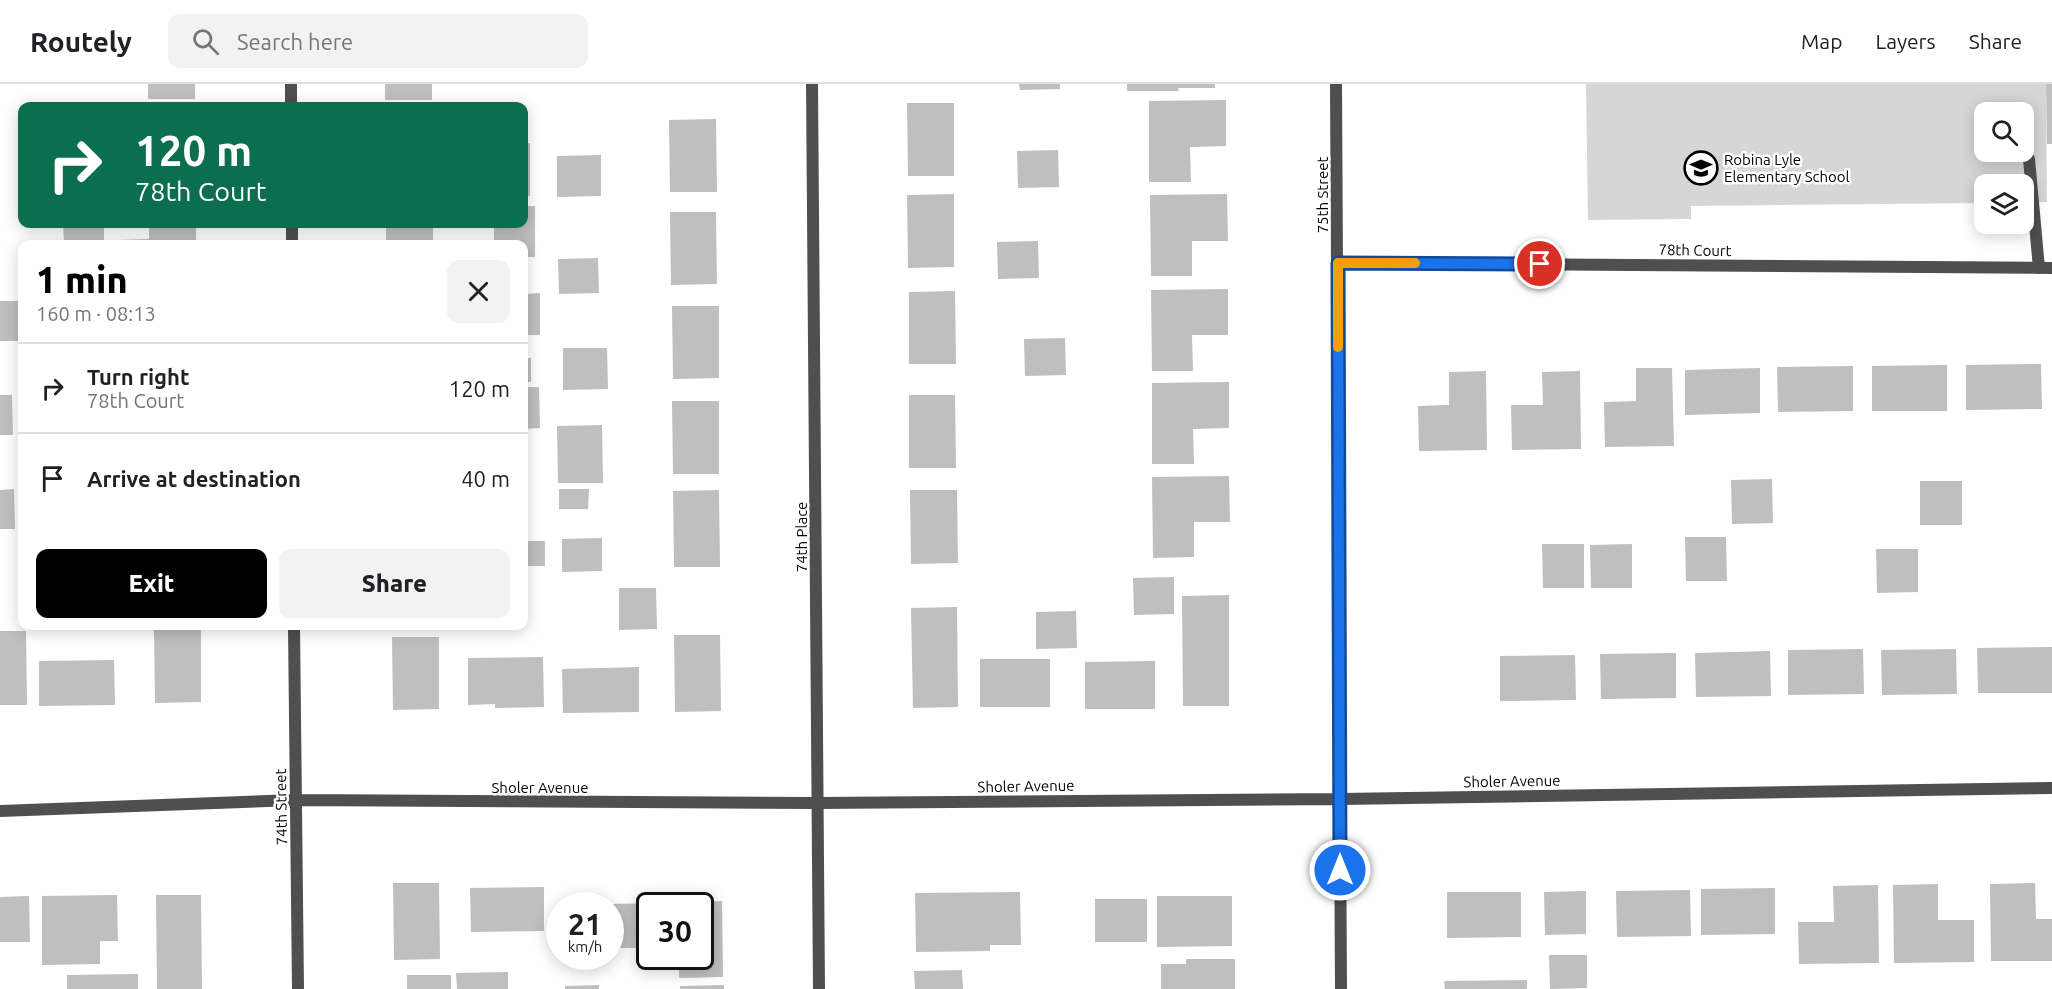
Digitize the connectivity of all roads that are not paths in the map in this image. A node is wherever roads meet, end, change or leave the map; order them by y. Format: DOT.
graph roads {
  1 [pos="291,84"];
  2 [pos="812,84"];
  3 [pos="1336,84"];
  4 [pos="291,102"];
  5 [pos="2029,162"];
  6 [pos="1338,263"];
  7 [pos="2046,268"];
  8 [pos="294,630"];
  9 [pos="2052,788"];
  10 [pos="1340,799"];
  11 [pos="295,801"];
  12 [pos="818,803"];
  13 [pos="0,811"];
  14 [pos="298,989"];
  15 [pos="819,989"];
  16 [pos="1341,989"];
  1 -- 4 [label="street"];
  2 -- 12 [label="street, 74th Place"];
  3 -- 6 [label="street, 75th Street"];
  5 -- 7 [label="street"];
  6 -- 7 [label="street, 78th Court"];
  6 -- 10 [label="street, 75th Street"];
  8 -- 11 [label="street, 74th Street"];
  9 -- 10 [label="street, Sholer Avenue"];
  10 -- 12 [label="street, Sholer Avenue"];
  10 -- 16 [label="street, 75th Street"];
  11 -- 12 [label="street, Sholer Avenue"];
  11 -- 13 [label="street, Sholer Avenue"];
  11 -- 14 [label="street, 74th Street"];
  12 -- 15 [label="street, 74th Place"];
}
